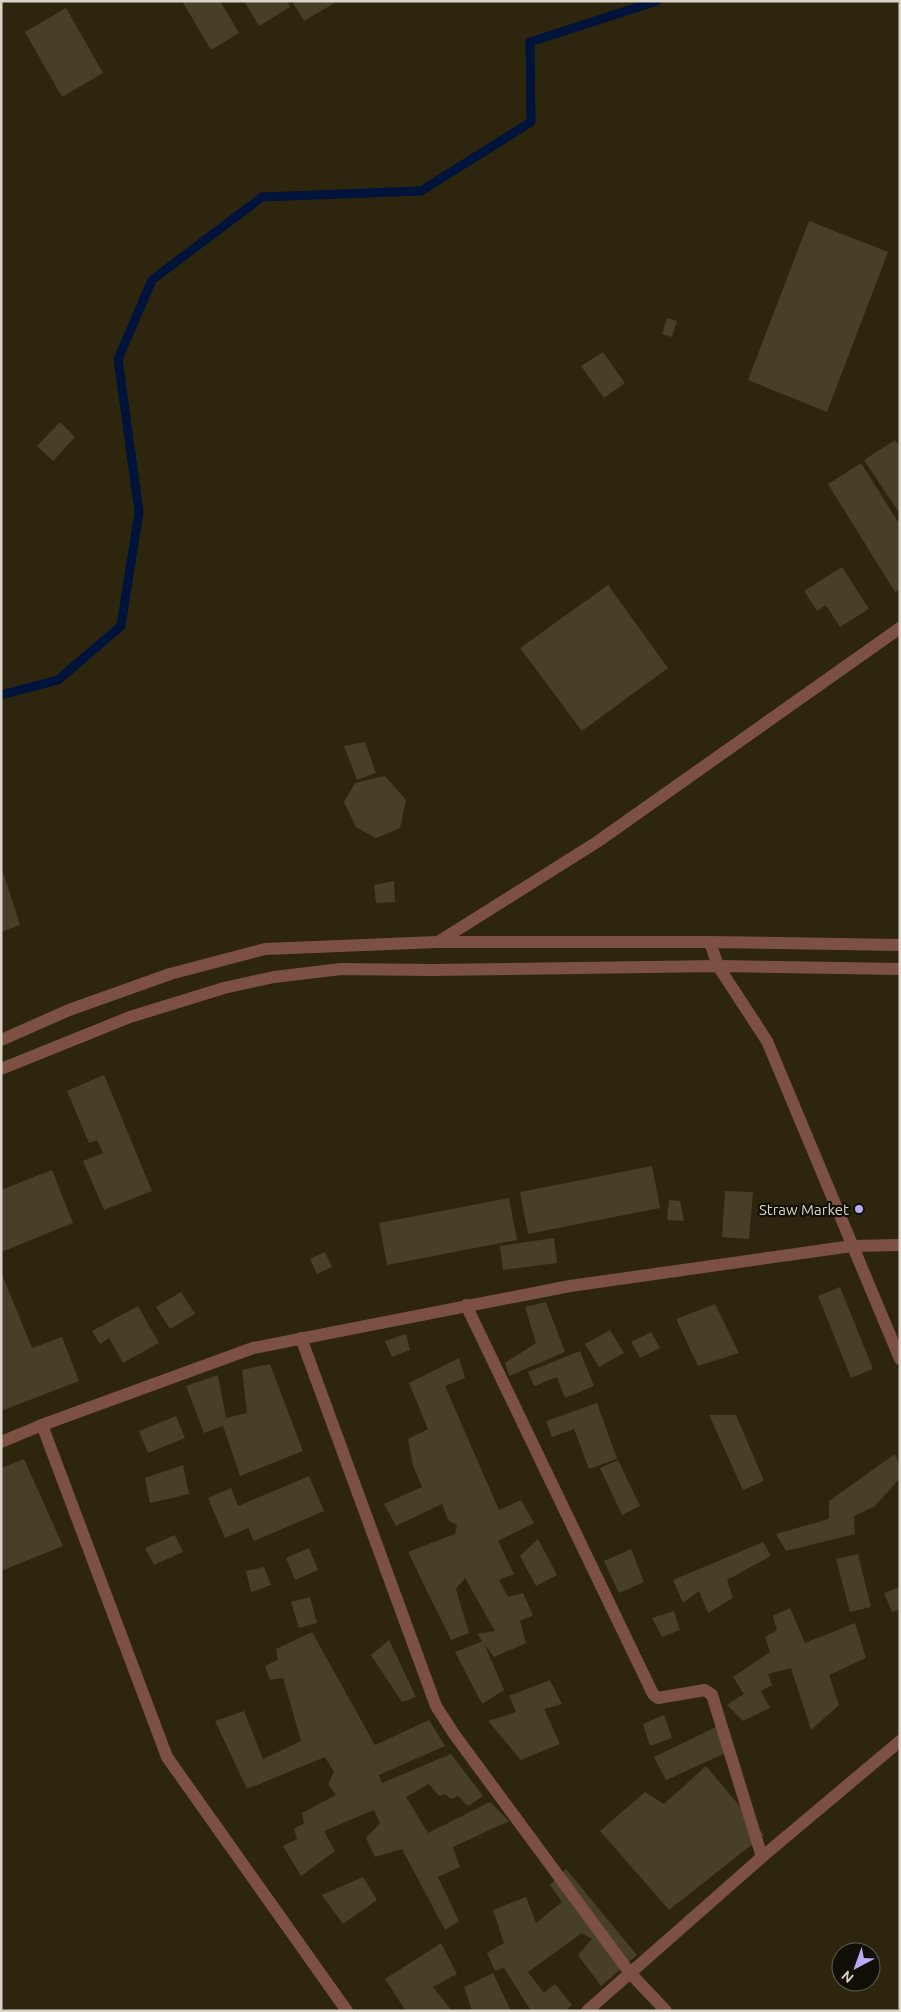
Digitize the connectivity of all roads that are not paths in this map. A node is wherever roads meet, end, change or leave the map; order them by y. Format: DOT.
graph roads {
  1 [pos="900,628"];
  2 [pos="438,942"];
  3 [pos="710,942"];
  4 [pos="900,945"];
  5 [pos="718,966"];
  6 [pos="900,969"];
  7 [pos="1,1040"];
  8 [pos="1,1069"];
  9 [pos="900,1245"];
  10 [pos="852,1246"];
  11 [pos="466,1305"];
  12 [pos="300,1338"];
  13 [pos="900,1359"];
  14 [pos="42,1425"];
  15 [pos="1,1442"];
  16 [pos="900,1741"];
  17 [pos="762,1857"];
  18 [pos="630,1973"];
  19 [pos="347,2011"];
  20 [pos="588,2011"];
  21 [pos="666,2011"];
  1 -- 2 [label="street"];
  2 -- 3 [label="street"];
  2 -- 7 [label="street"];
  3 -- 4 [label="street"];
  3 -- 5 [label="street"];
  5 -- 6 [label="street"];
  5 -- 8 [label="street"];
  5 -- 10 [label="street"];
  9 -- 10 [label="street"];
  10 -- 11 [label="street"];
  10 -- 13 [label="street"];
  11 -- 12 [label="street"];
  11 -- 17 [label="street"];
  12 -- 14 [label="street"];
  12 -- 18 [label="street"];
  14 -- 15 [label="street"];
  14 -- 19 [label="street"];
  16 -- 17 [label="street"];
  17 -- 18 [label="street"];
  18 -- 20 [label="street"];
  18 -- 21 [label="street"];
}
